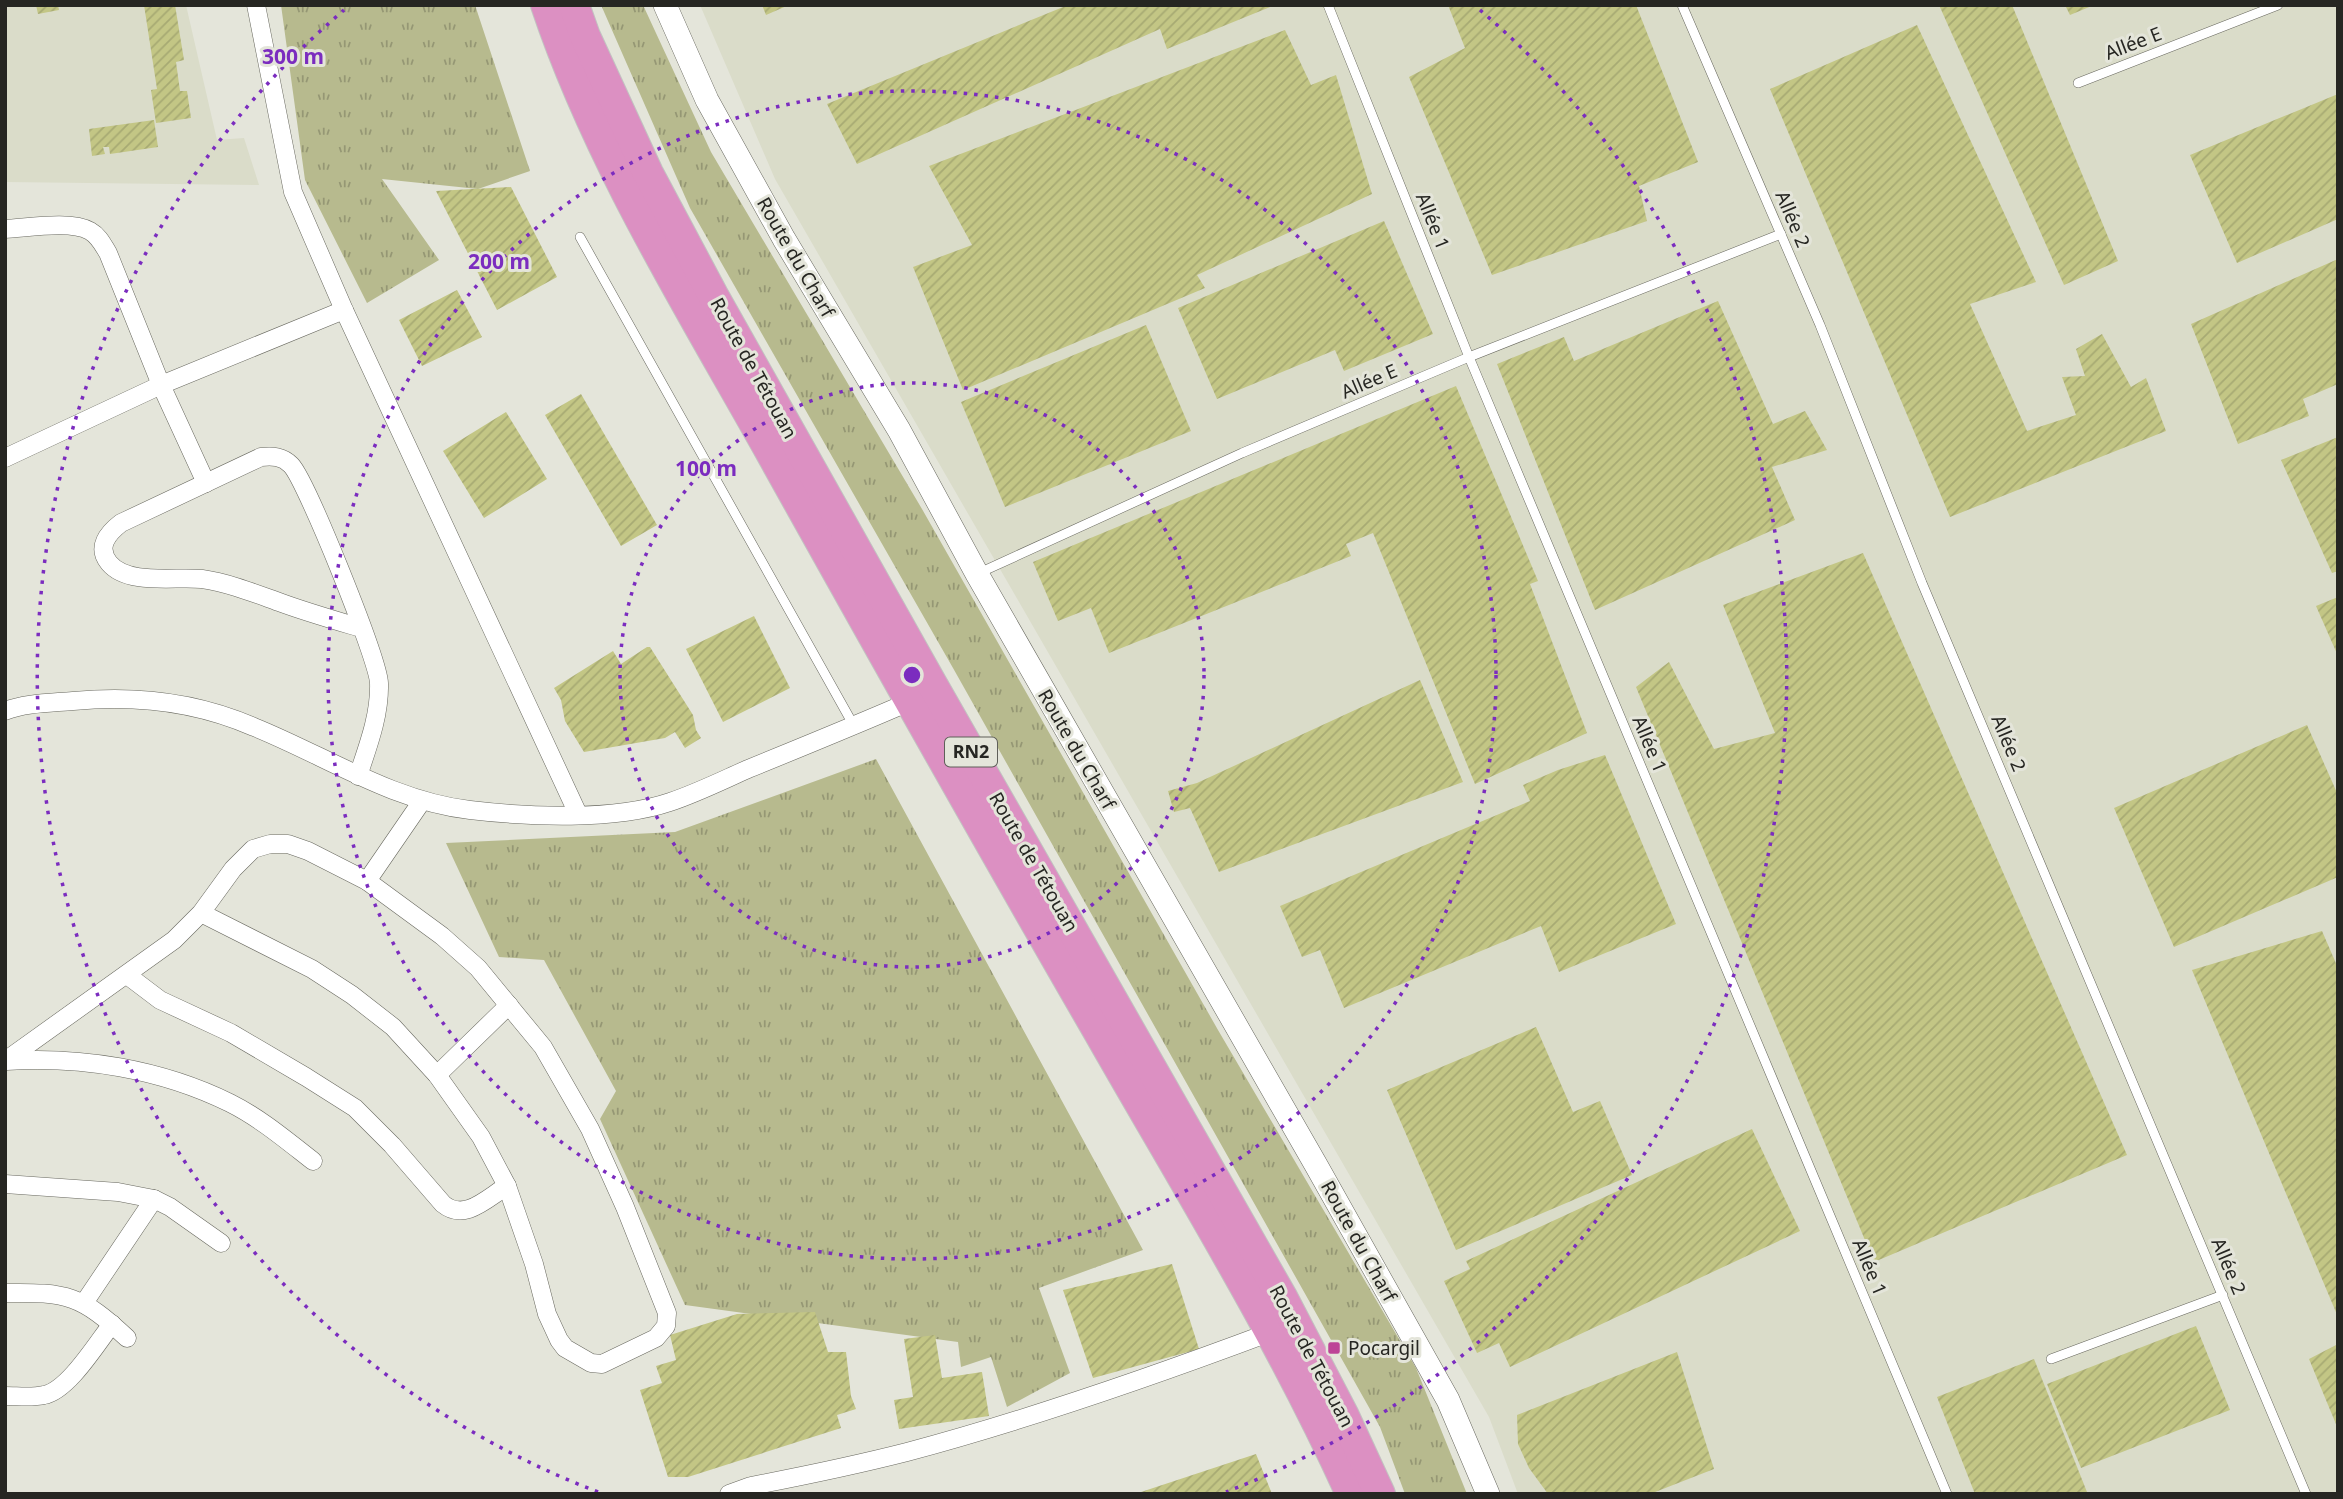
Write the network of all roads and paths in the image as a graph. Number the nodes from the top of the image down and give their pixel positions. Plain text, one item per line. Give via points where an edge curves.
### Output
1 (256, 5) edge
2 (546, 5) edge
3 (575, 5) edge
4 (665, 5) edge
5 (1328, 5) edge
6 (1682, 5) edge
7 (2278, 5) edge
8 (2078, 83) dead end
9 (5, 229) edge
10 (1781, 234) junction
11 (580, 237) dead end
12 (344, 310) junction
13 (1469, 357) junction
14 (161, 385) junction
15 (5, 458) edge
16 (206, 483) junction
17 (977, 574) junction
18 (361, 628) junction
19 (909, 702) junction
20 (6, 706) edge
21 (854, 726) junction
22 (358, 776) junction
23 (422, 801) junction
24 (578, 814) junction
25 (367, 881) junction
26 (201, 912) junction
27 (127, 975) junction
28 (509, 1005) junction
29 (5, 1061) edge
30 (436, 1075) junction
31 (313, 1161) dead end
32 (5, 1184) edge
33 (507, 1186) junction
34 (154, 1199) junction
35 (221, 1243) dead end
36 (5, 1293) edge
37 (2223, 1295) junction
38 (84, 1303) junction
39 (112, 1324) junction
40 (1271, 1332) junction
41 (127, 1338) dead end
42 (2051, 1359) dead end
43 (5, 1396) edge
44 (729, 1494) edge
45 (1351, 1494) edge
46 (1380, 1494) edge
47 (1488, 1494) edge
48 (1947, 1494) edge
49 (2306, 1494) edge

1 - 12 street via 293,192
2 - 19 highway, Route de Tétouan / RN2 via 559,46 620,180
3 - 46 highway, Route de Tétouan / RN2 via 648,173 713,295 1282,1297
4 - 17 street, Route du Charf via 707,100
5 - 13 lane, Allée 1
6 - 10 lane, Allée 2
7 - 8 lane, Allée E
9 - 14 street via 72,226 98,237
10 - 13 lane, Allée E
10 - 37 lane, Allée 2 via 1922,583
11 - 21 lane
12 - 14 street
12 - 24 street
13 - 17 lane, Allée E via 1242,453
13 - 48 lane, Allée 1
14 - 15 street
14 - 16 street
16 - 18 street via 261,457 274,455 292,465
16 - 18 street via 110,531 104,542 108,562 132,576 201,579 243,589
17 - 47 street, Route du Charf via 1448,1400
18 - 22 street via 379,680 378,707
19 - 21 street
19 - 40 highway, Route de Tétouan / RN2
20 - 22 street via 106,698 183,704 253,726
21 - 24 street via 669,803
22 - 23 street
23 - 24 street via 511,814
23 - 25 street
25 - 26 street via 308,851 270,844 254,849 233,869
25 - 28 street via 442,936 478,968
26 - 27 street via 174,940
26 - 30 street via 312,969 352,995 393,1027
27 - 29 street
27 - 33 street via 160,1000 231,1033 355,1108 452,1211 467,1211
28 - 30 street
28 - 33 street via 543,1046 590,1129 663,1302 668,1318 663,1332 602,1364 565,1348 547,1314
29 - 31 street via 72,1059 198,1088 262,1122
30 - 33 street via 481,1137
32 - 34 street
34 - 35 street
34 - 38 street
36 - 38 street via 52,1294
37 - 42 lane
37 - 49 lane, Allée 2
38 - 39 street
39 - 41 street
39 - 43 street via 54,1392
40 - 44 street via 999,1426
40 - 45 highway, Route de Tétouan / RN2

